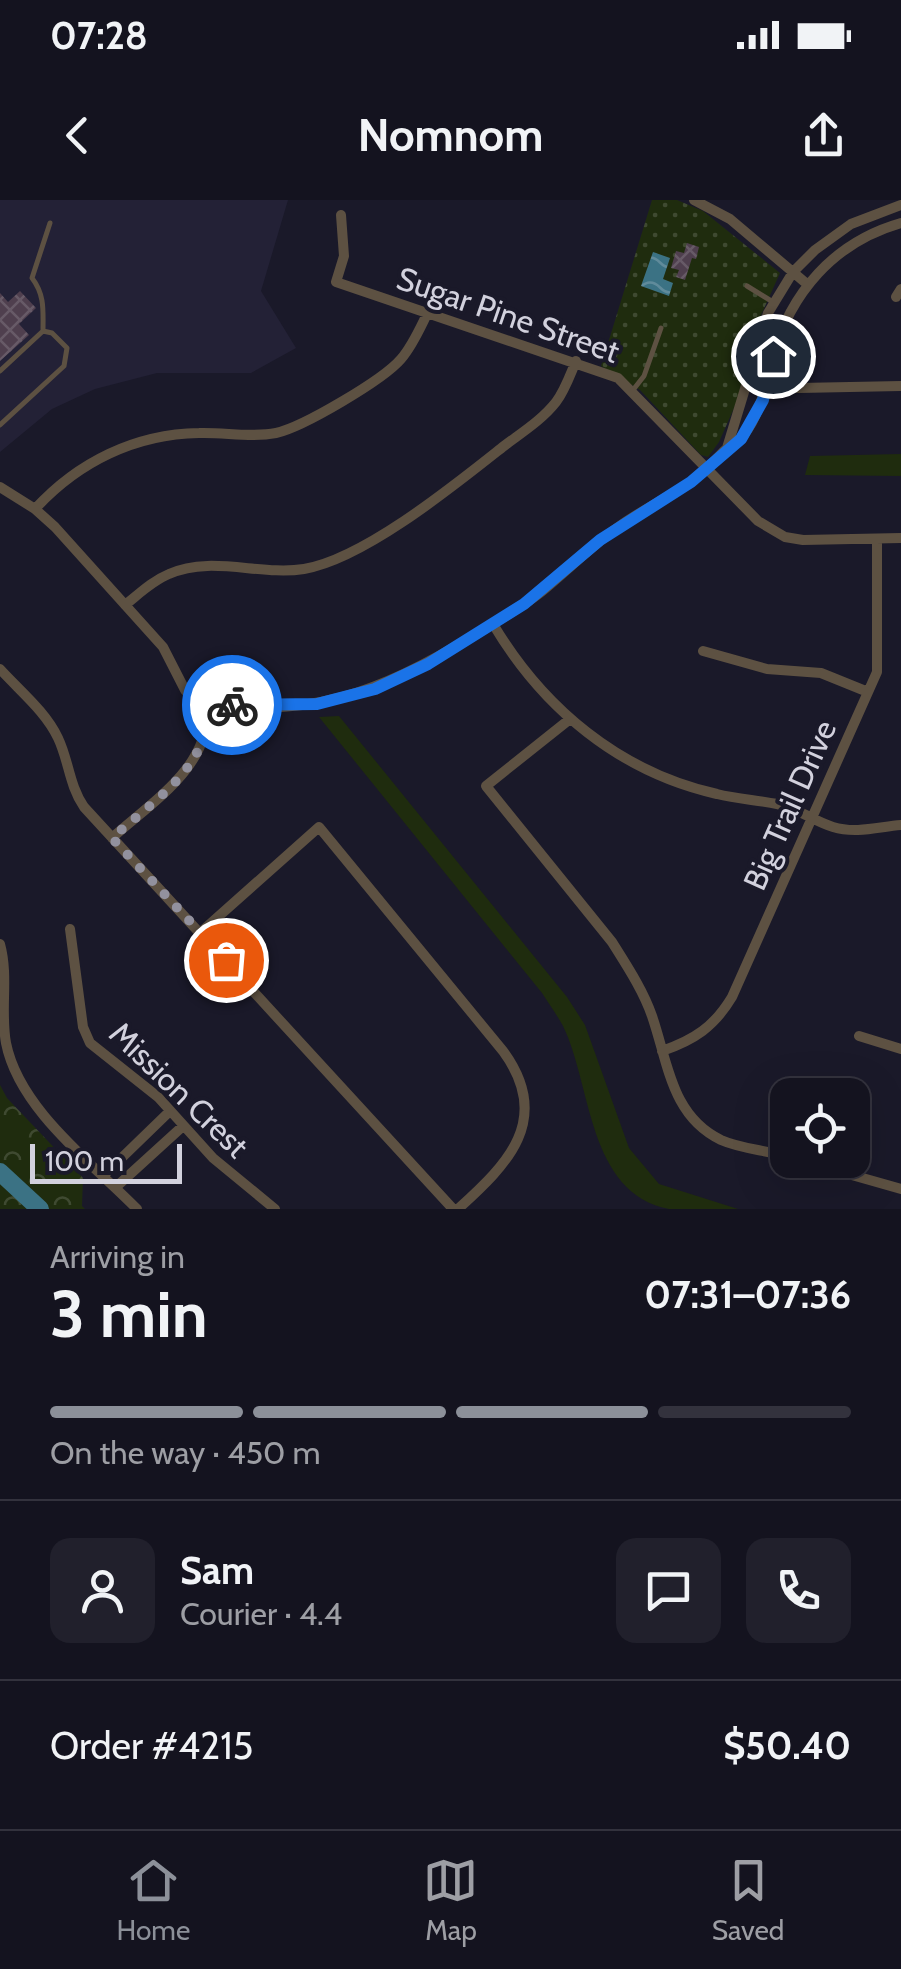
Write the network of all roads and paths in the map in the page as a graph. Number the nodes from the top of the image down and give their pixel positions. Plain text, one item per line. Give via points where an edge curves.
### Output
1 (694, 200) edge
2 (726, 200) edge
3 (901, 205) edge
4 (715, 210) junction
5 (341, 215) dead end
6 (50, 224) dead end
7 (900, 228) edge
8 (792, 272) junction
9 (807, 284) junction
10 (747, 286) dead end
11 (773, 302) junction
12 (428, 312) junction
13 (661, 328) dead end
14 (44, 332) junction
15 (576, 361) junction
16 (0, 371) edge
17 (750, 377) junction
18 (767, 381) junction
19 (901, 386) edge
20 (633, 390) junction
21 (0, 426) edge
22 (727, 448) junction
23 (708, 468) junction
24 (0, 487) edge
25 (36, 509) junction
26 (901, 538) edge
27 (878, 539) junction
28 (125, 605) junction
29 (492, 624) junction
30 (703, 652) dead end
31 (0, 670) edge
32 (868, 692) junction
33 (207, 704) junction
34 (570, 719) junction
35 (812, 818) junction
36 (901, 825) edge
37 (112, 838) junction
38 (70, 930) dead end
39 (201, 932) junction
40 (0, 944) edge
41 (859, 1036) dead end
42 (901, 1049) edge
43 (662, 1051) junction
44 (170, 1111) junction
45 (183, 1126) junction
46 (770, 1152) edge
47 (104, 1175) junction
48 (862, 1178) edge
49 (116, 1187) junction
50 (901, 1189) edge
51 (138, 1209) edge
52 (275, 1209) edge
53 (456, 1209) edge

1 - 4 street
2 - 4 street
3 - 8 street via 851,224
4 - 8 street
5 - 12 street, Sugar Pine Street via 344,256 336,282
6 - 14 lane via 32,278 44,303
7 - 9 street via 876,231 848,246
8 - 9 street
8 - 11 street
9 - 18 street via 782,327
10 - 11 lane
11 - 17 street
12 - 15 street, Sugar Pine Street
12 - 25 street via 390,370 295,428 257,435 178,434 132,444 79,470
13 - 20 lane
14 - 16 lane
14 - 21 lane via 67,348 64,366
15 - 20 street, Sugar Pine Street
15 - 28 street via 544,415 460,484 346,554 290,570 186,568
17 - 18 street
17 - 22 street
18 - 19 street via 799,388
18 - 22 street via 754,418
20 - 23 street, Sugar Pine Street
22 - 23 street
23 - 27 street, Sugar Pine Street via 758,520 785,537
23 - 29 street
24 - 25 street
25 - 28 street
26 - 27 street, Sugar Pine Street
27 - 32 street, Big Trail Drive via 879,652
28 - 33 street via 162,647 190,697
29 - 33 street via 428,664 346,698 287,706
29 - 34 street
30 - 32 street via 767,669 821,673
31 - 37 street via 53,729 74,791
32 - 35 street, Big Trail Drive
33 - 37 street via 198,754
34 - 35 street via 613,751 679,783 784,805
34 - 43 street via 486,786 612,942 641,990
35 - 36 street via 860,830
35 - 43 street, Big Trail Drive via 722,1014 694,1039
37 - 39 street
38 - 44 street, Mission Crest via 90,1044
39 - 53 street
39 - 53 street via 320,827 518,1076 524,1104 518,1142 497,1174
40 - 47 street via 12,1065 44,1114
41 - 42 street
43 - 46 street via 680,1102 706,1131
44 - 45 street, Mission Crest
44 - 47 street
45 - 49 street
45 - 52 street, Mission Crest
47 - 49 street
48 - 50 street
49 - 51 street

